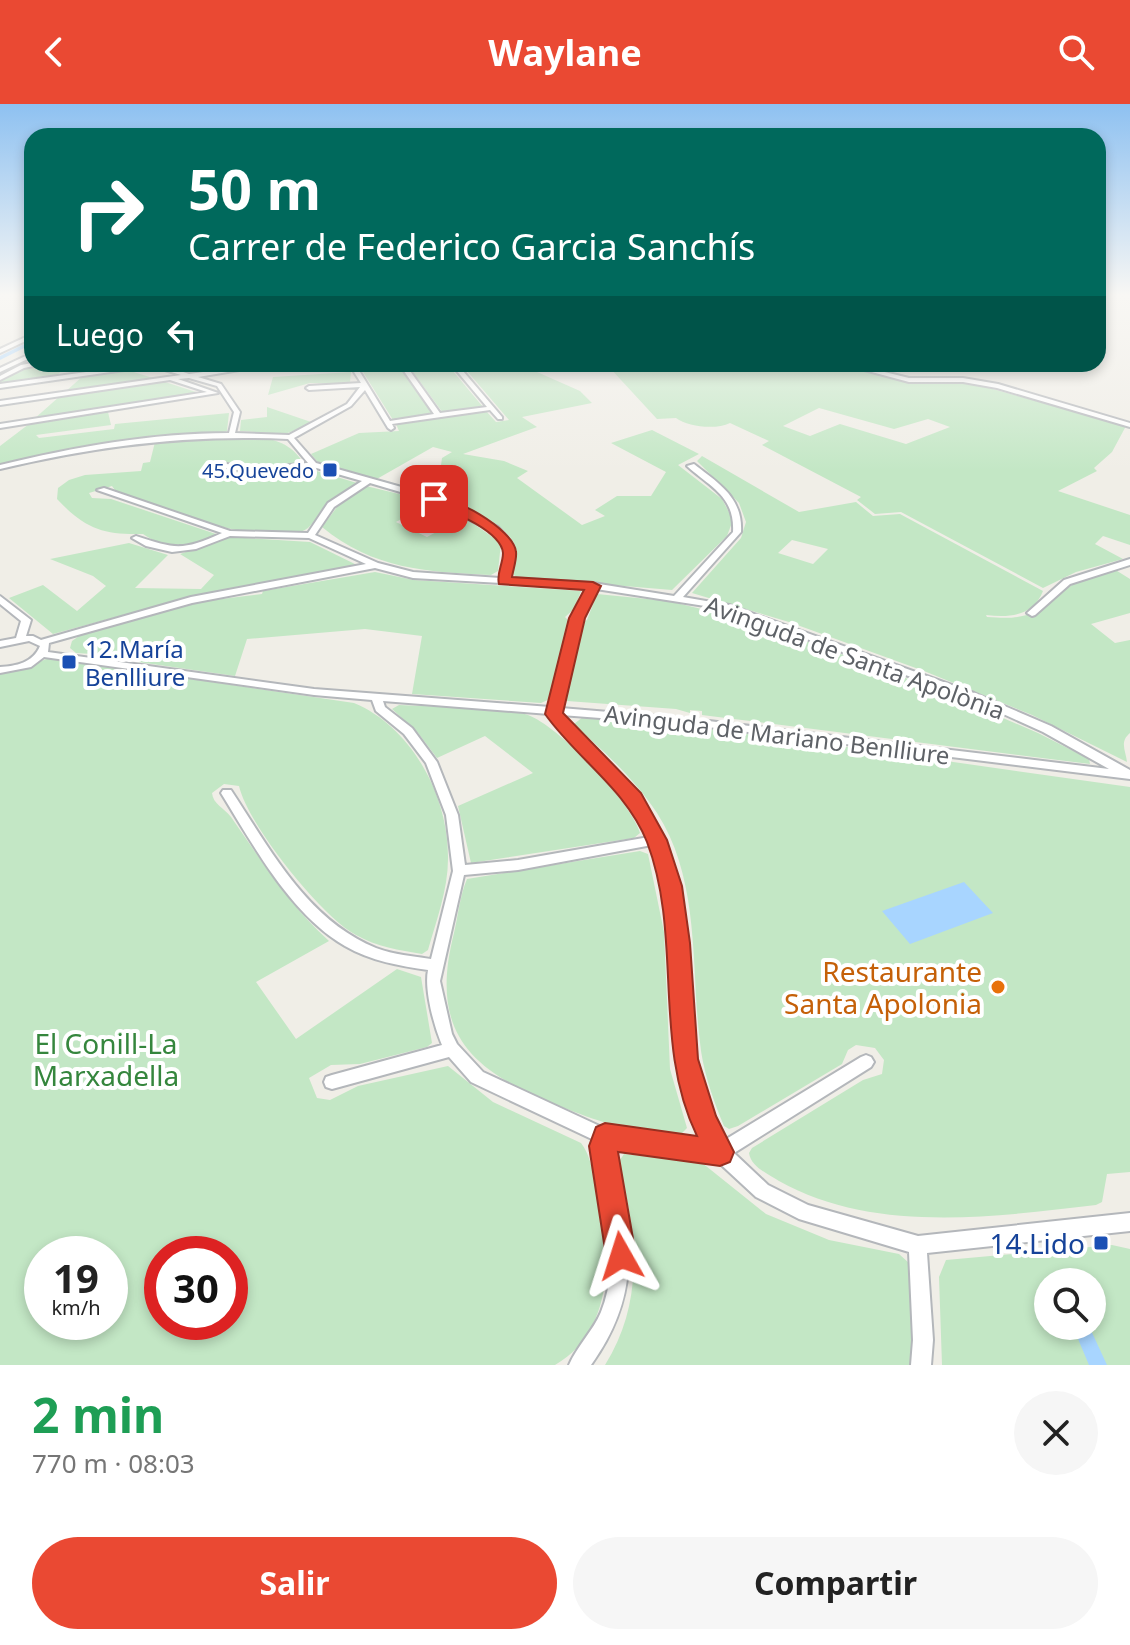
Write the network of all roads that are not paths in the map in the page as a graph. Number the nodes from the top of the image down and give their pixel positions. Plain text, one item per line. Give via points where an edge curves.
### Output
1 (24, 358) edge
2 (24, 366) edge
3 (0, 368) edge
4 (97, 372) edge
5 (147, 372) edge
6 (176, 372) edge
7 (216, 372) edge
8 (357, 372) edge
9 (408, 372) edge
10 (461, 372) edge
11 (877, 372) edge
12 (188, 376) junction
13 (0, 378) edge
14 (169, 379) junction
15 (365, 385) junction
16 (0, 386) edge
17 (309, 388) dead end
18 (215, 393) junction
19 (0, 403) edge
20 (233, 407) junction
21 (491, 408) junction
22 (439, 416) junction
23 (500, 418) dead end
24 (1130, 425) edge
25 (0, 426) edge
26 (232, 433) junction
27 (290, 437) junction
28 (221, 465) dead end
29 (313, 465) junction
30 (691, 466) dead end
31 (0, 467) edge
32 (368, 481) junction
33 (101, 490) dead end
34 (229, 533) junction
35 (310, 536) junction
36 (136, 538) dead end
37 (1125, 563) edge
38 (375, 565) junction
39 (1130, 572) edge
40 (504, 581) junction
41 (593, 586) junction
42 (678, 597) junction
43 (0, 599) edge
44 (1032, 613) dead end
45 (21, 638) junction
46 (0, 644) edge
47 (43, 648) junction
48 (0, 670) edge
49 (377, 698) junction
50 (555, 709) junction
51 (1130, 775) edge
52 (227, 793) dead end
53 (657, 840) junction
54 (459, 871) junction
55 (434, 965) junction
56 (452, 1049) junction
57 (866, 1062) dead end
58 (332, 1082) dead end
59 (605, 1137) junction
60 (720, 1152) junction
61 (1130, 1222) edge
62 (918, 1245) junction
63 (579, 1365) edge
64 (921, 1365) edge

1 - 3 street
2 - 13 street
4 - 16 street
5 - 14 street
6 - 12 street
7 - 12 street
8 - 15 street
9 - 22 street
10 - 21 street
11 - 24 street via 909,380 998,386
12 - 14 street
12 - 20 street via 219,385
14 - 18 street
14 - 19 street
15 - 17 street
15 - 22 street via 390,426
15 - 27 street via 349,405
18 - 20 street
18 - 25 street
20 - 26 street via 237,412
21 - 22 street
21 - 23 street
26 - 27 street
26 - 31 street via 97,445
27 - 29 street
28 - 29 street via 256,471
29 - 32 street
30 - 42 street via 729,498 739,519 737,532
32 - 35 street via 331,505
32 - 40 street via 434,499 495,529 510,553
33 - 34 street, Avinguda de Santa Apolònia
34 - 35 street, Avinguda de Santa Apolònia
34 - 36 street via 177,551
35 - 38 street, Avinguda de Santa Apolònia
37 - 39 street
37 - 44 street via 1067,582
38 - 40 street, Avinguda de Santa Apolònia via 413,575
38 - 47 street via 191,600
40 - 41 street, Avinguda de Santa Apolònia
41 - 42 street, Avinguda de Santa Apolònia
41 - 50 street via 577,618
42 - 51 street, Avinguda de Santa Apolònia via 754,616 936,682 1047,729
43 - 45 street via 26,620
45 - 46 street
45 - 47 street, Avinguda de Mariano Benlliure
47 - 48 street via 29,664
47 - 49 street, Avinguda de Mariano Benlliure
49 - 50 street, Avinguda de Mariano Benlliure
49 - 54 street via 380,709 408,731 439,777 452,815
50 - 51 street, Avinguda de Mariano Benlliure
50 - 53 street via 557,721 634,798
52 - 55 street via 284,878 333,930 375,954
53 - 54 street
53 - 60 street via 676,910 686,1059 703,1120
54 - 55 street
55 - 56 street via 438,1011
56 - 58 street
56 - 59 street via 477,1077
57 - 60 street
59 - 60 street
59 - 63 street via 622,1274 613,1314
60 - 62 street via 762,1191 805,1213
61 - 62 street
62 - 64 street

